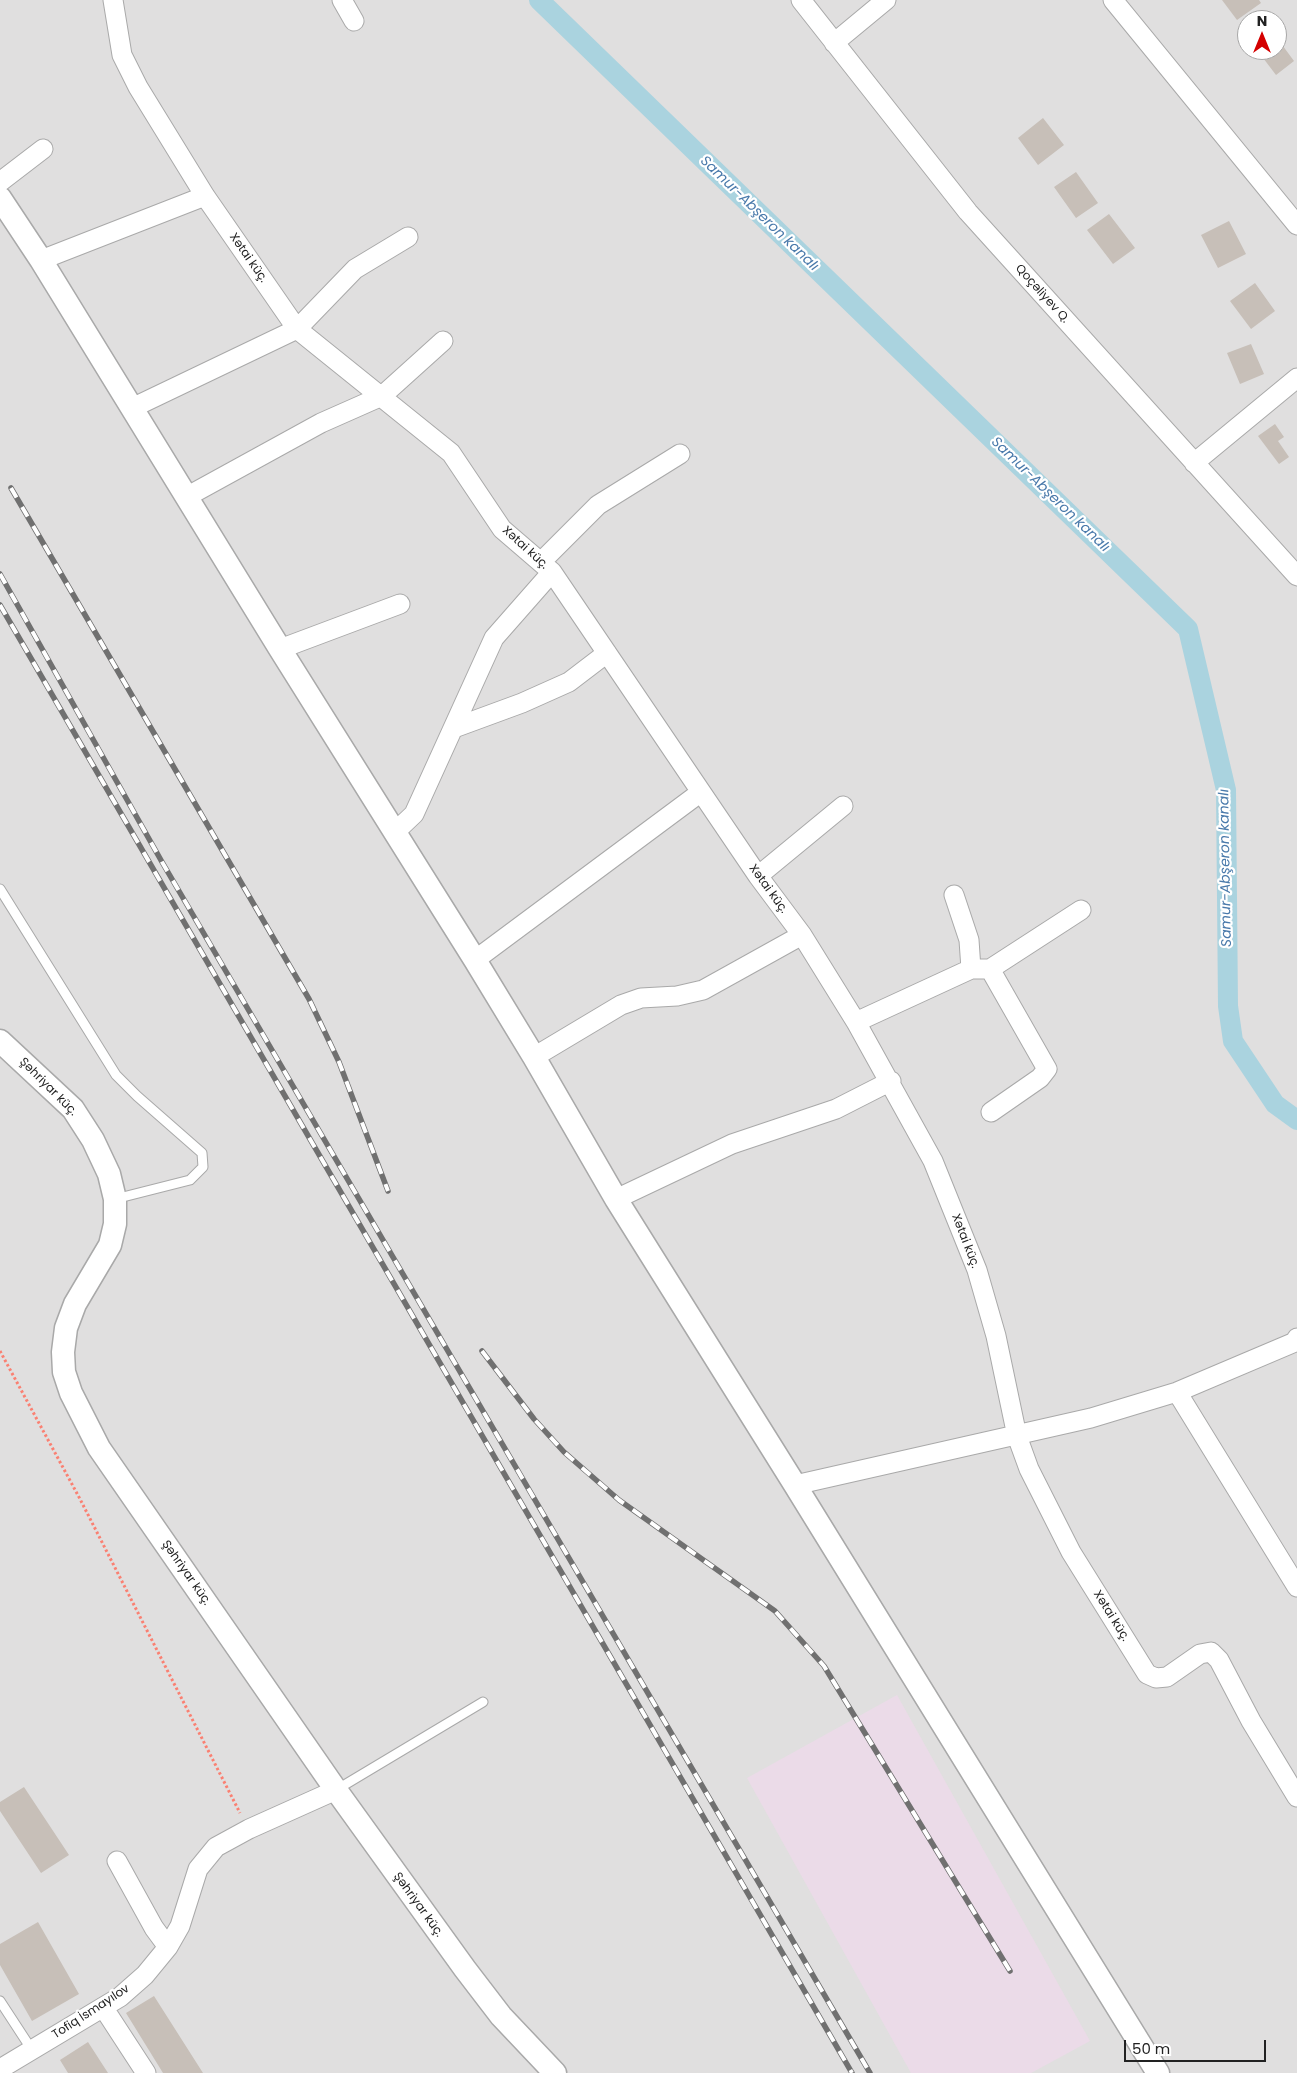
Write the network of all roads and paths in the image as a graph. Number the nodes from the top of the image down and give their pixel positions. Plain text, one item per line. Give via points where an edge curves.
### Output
1 (113, 0) edge
2 (342, 0) edge
3 (801, 0) edge
4 (886, 0) edge
5 (1112, 0) edge
6 (354, 21) dead end
7 (834, 43) junction
8 (44, 149) dead end
9 (0, 182) edge
10 (205, 196) junction
11 (0, 198) edge
12 (1297, 225) edge
13 (408, 237) dead end
14 (41, 260) junction
15 (298, 329) junction
16 (444, 341) dead end
17 (1297, 378) edge
18 (382, 396) junction
19 (132, 408) junction
20 (680, 454) dead end
21 (1194, 463) junction
22 (188, 496) junction
23 (546, 567) junction
24 (1297, 576) edge
25 (400, 604) dead end
26 (280, 649) junction
27 (607, 653) junction
28 (454, 728) junction
29 (701, 792) junction
30 (843, 806) dead end
31 (395, 832) junction
32 (758, 876) junction
33 (0, 889) edge
34 (954, 895) dead end
35 (1081, 910) dead end
36 (802, 935) junction
37 (475, 960) junction
38 (981, 969) junction
39 (856, 1022) junction
40 (0, 1041) edge
41 (534, 1057) junction
42 (891, 1081) junction
43 (991, 1112) dead end
44 (115, 1200) junction
45 (616, 1200) junction
46 (1296, 1341) edge
47 (0, 1351) edge
48 (1177, 1392) junction
49 (1017, 1436) junction
50 (795, 1484) junction
51 (1297, 1587) edge
52 (483, 1702) dead end
53 (336, 1790) junction
54 (1297, 1797) edge
55 (249, 1829) junction
56 (117, 1861) dead end
57 (168, 1947) junction
58 (0, 2001) edge
59 (103, 2007) junction
60 (32, 2050) junction
61 (0, 2069) edge
62 (146, 2073) edge
63 (555, 2073) edge
64 (1158, 2073) edge

1 - 10 street, Xətai küç. via 122,55
2 - 6 street
3 - 7 street, Qoçəliyev Q.
4 - 7 street
5 - 12 street
7 - 21 street, Qoçəliyev Q. via 968,212
8 - 9 street
10 - 14 street
10 - 15 street, Xətai küç.
11 - 14 street
13 - 15 street via 355,269
14 - 19 street
15 - 18 street, Xətai küç.
15 - 19 street
16 - 18 street
17 - 21 street
18 - 22 street via 321,424
18 - 23 street, Xətai küç. via 451,453 502,529
19 - 22 street
20 - 23 street via 598,505
21 - 24 street, Qoçəliyev Q.
22 - 26 street
23 - 27 street, Xətai küç.
23 - 28 street via 494,638
25 - 26 street
26 - 31 street
27 - 28 street via 569,682
27 - 29 street, Xətai küç.
28 - 31 street via 414,814
29 - 32 street, Xətai küç.
29 - 37 street
30 - 32 street
31 - 37 street
32 - 36 street, Xətai küç.
33 - 44 lane via 116,1075 202,1153 203,1167 190,1180
34 - 38 street
35 - 38 street
36 - 39 street, Xətai küç.
36 - 41 street via 703,990 677,996 640,998 621,1005
37 - 41 street
38 - 39 street
38 - 43 street via 1047,1068 1040,1078
39 - 42 street, Xətai küç.
40 - 44 street, Şəhriyar küç. via 73,1109 109,1174
41 - 45 street
42 - 45 street via 836,1109 732,1144
42 - 49 street, Xətai küç. via 933,1161 977,1270 996,1336
44 - 53 street, Şəhriyar küç. via 115,1224 110,1245 75,1304 66,1328 64,1372 71,1393 99,1448
45 - 50 street
46 - 48 street
47 - 55 path via 80,1499
48 - 49 street
48 - 51 street
49 - 50 street
49 - 54 street, Xətai küç. via 1029,1469 1071,1552 1147,1674 1156,1678 1167,1677 1200,1654 1211,1652 1219,1660 1251,1722
50 - 64 street
52 - 53 lane
53 - 55 street, Tofiq İsmayılov
53 - 63 street, Şəhriyar küç. via 464,1969 501,2016
55 - 57 street, Tofiq İsmayılov via 216,1847 198,1869 180,1926
56 - 57 street
57 - 59 street, Tofiq İsmayılov via 145,1975
58 - 60 lane
59 - 60 street, Tofiq İsmayılov
59 - 62 street
60 - 61 street, Tofiq İsmayılov

